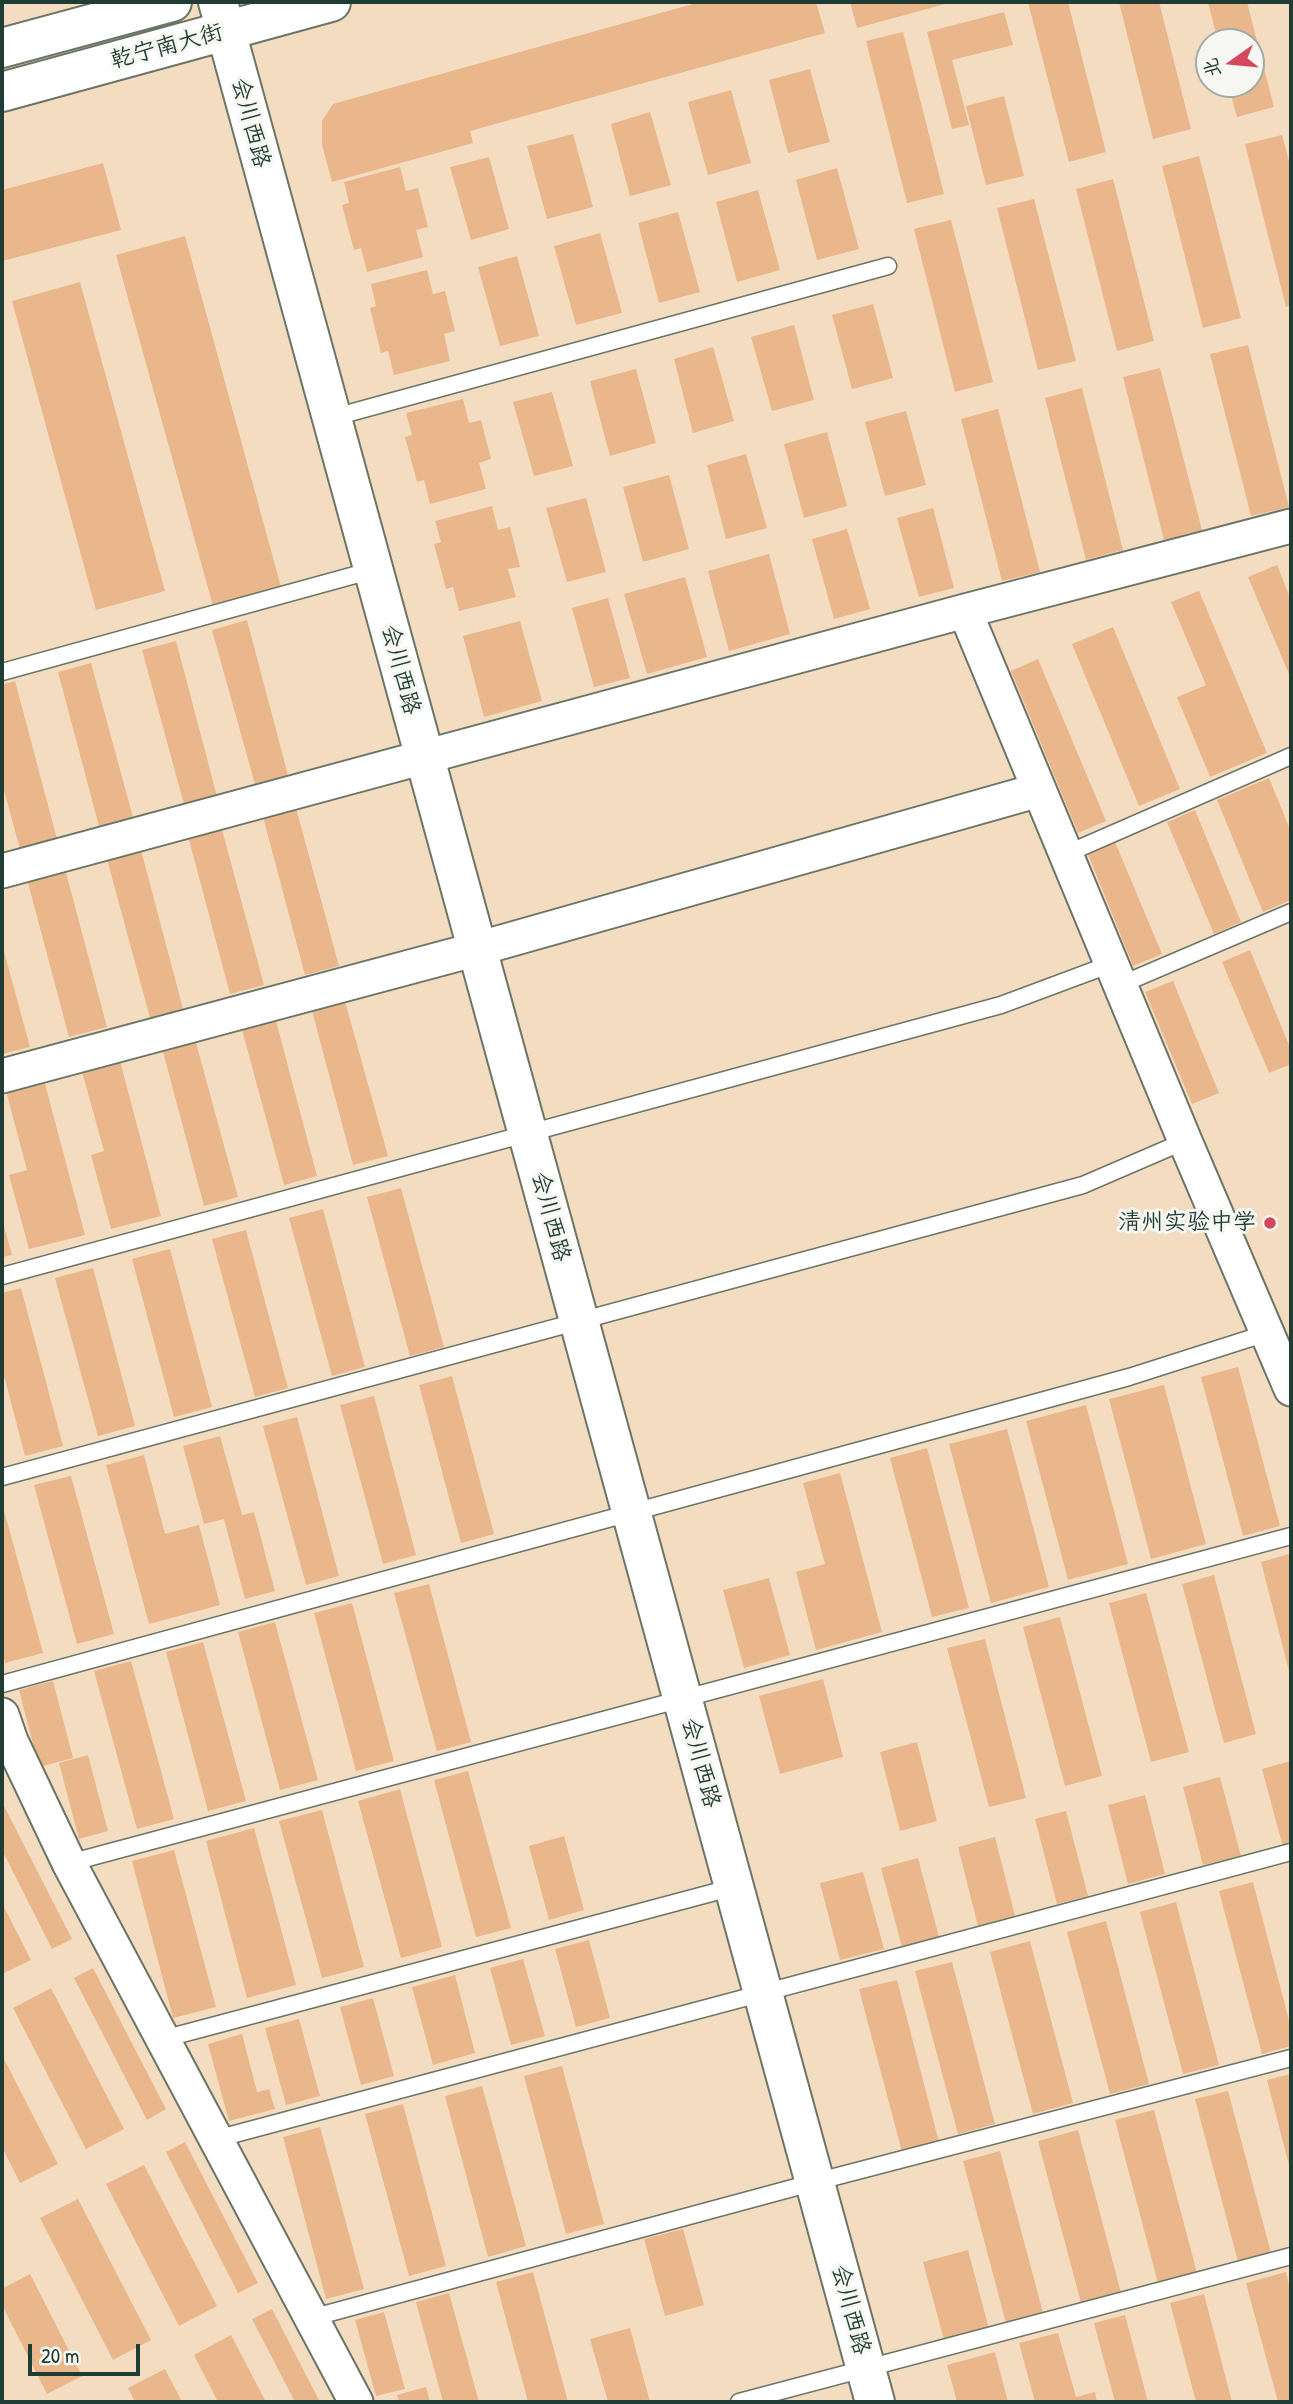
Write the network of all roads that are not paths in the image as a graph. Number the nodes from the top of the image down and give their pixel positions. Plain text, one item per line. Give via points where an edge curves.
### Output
1 (172, 2) edge
2 (331, 2) edge
3 (221, 16) edge
4 (2, 48) edge
5 (2, 92) edge
6 (888, 266) dead end
7 (331, 418) junction
8 (1291, 526) edge
9 (373, 570) junction
10 (965, 611) junction
11 (2, 671) edge
12 (424, 756) junction
13 (1291, 756) edge
14 (1039, 790) junction
15 (1066, 854) junction
16 (2, 871) edge
17 (1291, 912) edge
18 (477, 949) junction
19 (1116, 974) junction
20 (2, 1076) edge
21 (527, 1133) junction
22 (1185, 1142) junction
23 (2, 1276) edge
24 (579, 1322) junction
25 (1267, 1333) junction
26 (1291, 1389) edge
27 (2, 1477) edge
28 (631, 1513) junction
29 (1291, 1536) edge
30 (2, 1684) edge
31 (682, 1700) junction
32 (2, 1715) edge
33 (1291, 1852) edge
34 (69, 1863) junction
35 (734, 1886) junction
36 (763, 1993) junction
37 (163, 2039) junction
38 (1291, 2058) edge
39 (216, 2139) junction
40 (815, 2182) junction
41 (1291, 2256) edge
42 (311, 2318) junction
43 (870, 2386) edge
44 (356, 2402) edge
45 (739, 2402) edge

1 - 4 street, 乾宁南大街
2 - 3 street, 乾宁南大街
3 - 5 street, 乾宁南大街
3 - 7 street, 会川西路
6 - 7 lane
7 - 9 street, 会川西路
8 - 10 street
9 - 11 lane
9 - 12 street, 会川西路
10 - 12 street
10 - 14 street
12 - 16 street
12 - 18 street, 会川西路
13 - 15 lane
14 - 15 street
14 - 18 street
15 - 19 street
17 - 19 lane
18 - 20 street
18 - 21 street, 会川西路
19 - 21 lane
19 - 22 street
21 - 23 lane
21 - 24 street, 会川西路
22 - 24 lane via 1083,1185
22 - 25 street
24 - 27 lane
24 - 28 street, 会川西路
25 - 26 street
25 - 28 lane via 1129,1377
28 - 30 lane
28 - 31 street, 会川西路
29 - 31 lane
31 - 34 lane
31 - 35 street, 会川西路
32 - 34 street
33 - 36 lane
34 - 37 street
35 - 36 street, 会川西路
35 - 37 lane
36 - 39 lane
36 - 40 street, 会川西路
37 - 39 street
38 - 40 lane
39 - 42 street
40 - 42 lane
40 - 43 street, 会川西路
41 - 43 lane
42 - 44 street
43 - 45 lane

